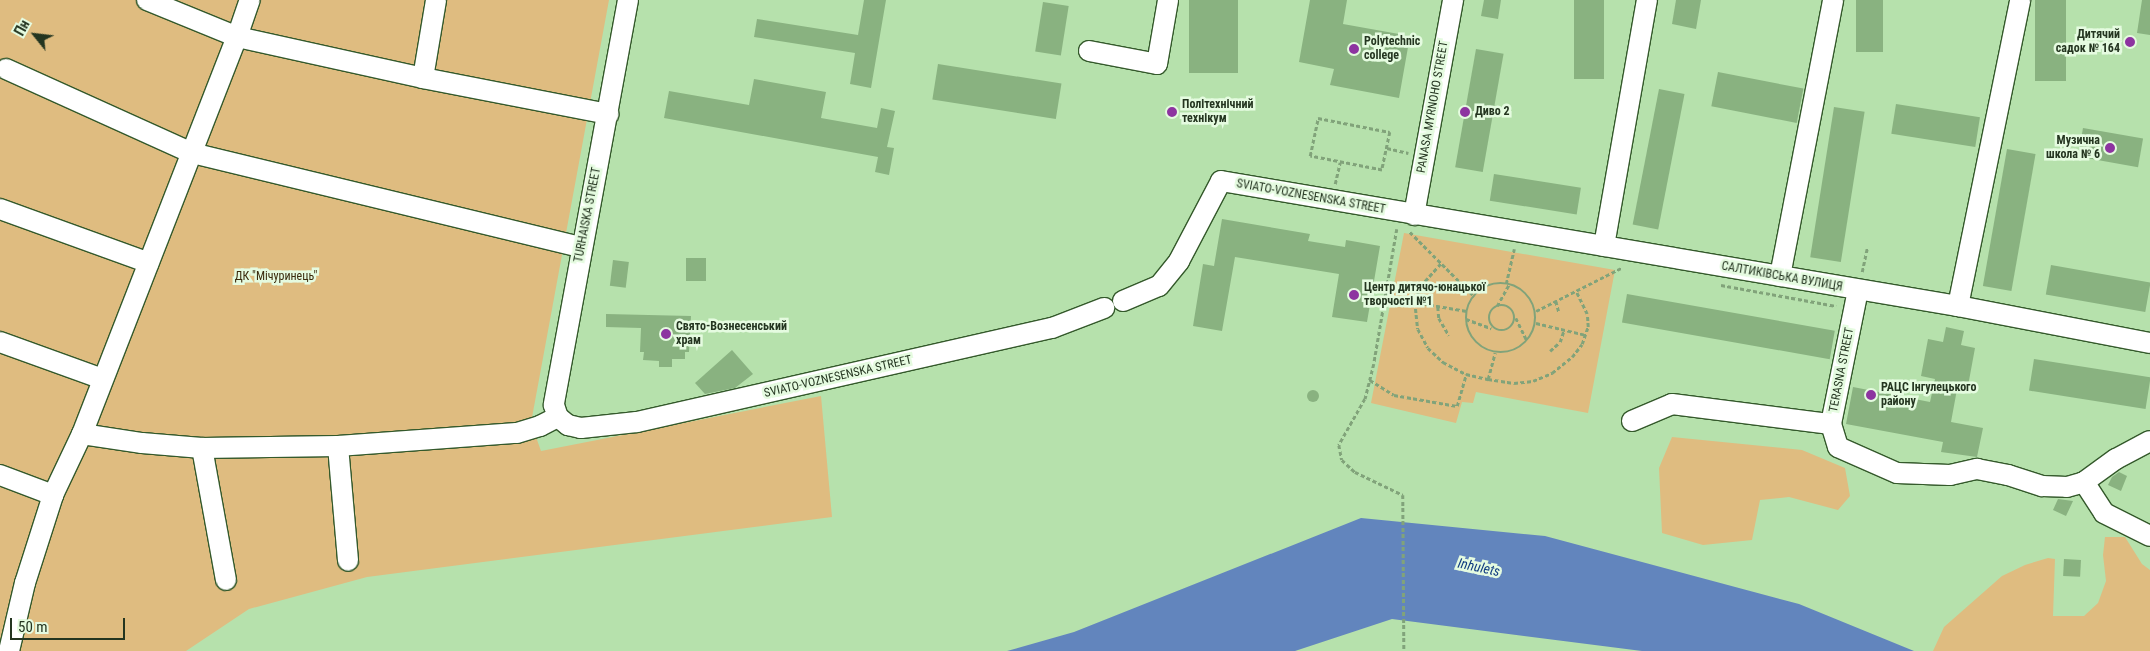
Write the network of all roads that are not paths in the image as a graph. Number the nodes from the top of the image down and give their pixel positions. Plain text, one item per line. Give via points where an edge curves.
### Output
1 (147, 0) edge
2 (250, 0) edge
3 (436, 0) edge
4 (628, 0) edge
5 (1168, 0) edge
6 (1453, 0) edge
7 (1646, 0) edge
8 (1834, 0) edge
9 (2020, 0) edge
10 (237, 37) junction
11 (1089, 51) dead end
12 (6, 70) dead end
13 (423, 78) junction
14 (609, 114) junction
15 (192, 153) junction
16 (0, 208) edge
17 (1407, 219) junction
18 (1604, 246) junction
19 (581, 247) junction
20 (149, 263) junction
21 (1780, 276) junction
22 (1858, 290) junction
23 (1123, 301) dead end
24 (1958, 306) junction
25 (1104, 308) dead end
26 (0, 342) edge
27 (2150, 343) edge
28 (103, 379) junction
29 (1632, 420) dead end
30 (563, 421) junction
31 (1831, 424) junction
32 (82, 434) junction
33 (2150, 441) edge
34 (338, 446) junction
35 (202, 448) junction
36 (0, 475) edge
37 (2084, 482) junction
38 (54, 495) junction
39 (2150, 536) edge
40 (348, 561) dead end
41 (226, 580) dead end
42 (9, 651) edge

1 - 10 street
2 - 10 street
3 - 13 street
4 - 14 street, TURHAISKA STREET
5 - 11 street via 1157,64
6 - 17 street, PANASA MYRNOHO STREET via 1424,157
7 - 18 street
8 - 21 street
9 - 24 street
10 - 13 street
10 - 15 street
12 - 15 street
13 - 14 street
14 - 19 street, TURHAISKA STREET
15 - 19 street
15 - 20 street
16 - 20 street
17 - 18 street, САЛТИКІВСЬКА ВУЛИЦЯ
17 - 23 street, SVIATO-VOZNESENSKA STREET via 1221,181 1179,262 1159,286
18 - 21 street, САЛТИКІВСЬКА ВУЛИЦЯ
19 - 30 street, TURHAISKA STREET via 554,405
20 - 28 street
21 - 22 street, САЛТИКІВСЬКА ВУЛИЦЯ
22 - 24 street, САЛТИКІВСЬКА ВУЛИЦЯ
22 - 31 street, TERASNA STREET
24 - 27 street, САЛТИКІВСЬКА ВУЛИЦЯ
25 - 30 street, SVIATO-VOZNESENSKA STREET via 1052,328 637,422 581,428
26 - 28 street
28 - 32 street
29 - 31 street via 1672,404
30 - 34 street via 517,433
31 - 37 street, TERASNA STREET via 1838,446 1897,473 1950,475 1977,469 2042,486 2067,487
32 - 35 street
32 - 38 street
33 - 37 street, TERASNA STREET via 2116,459
34 - 35 street
34 - 40 street
35 - 41 street
36 - 38 street
37 - 39 street via 2104,513
38 - 42 street via 25,583

